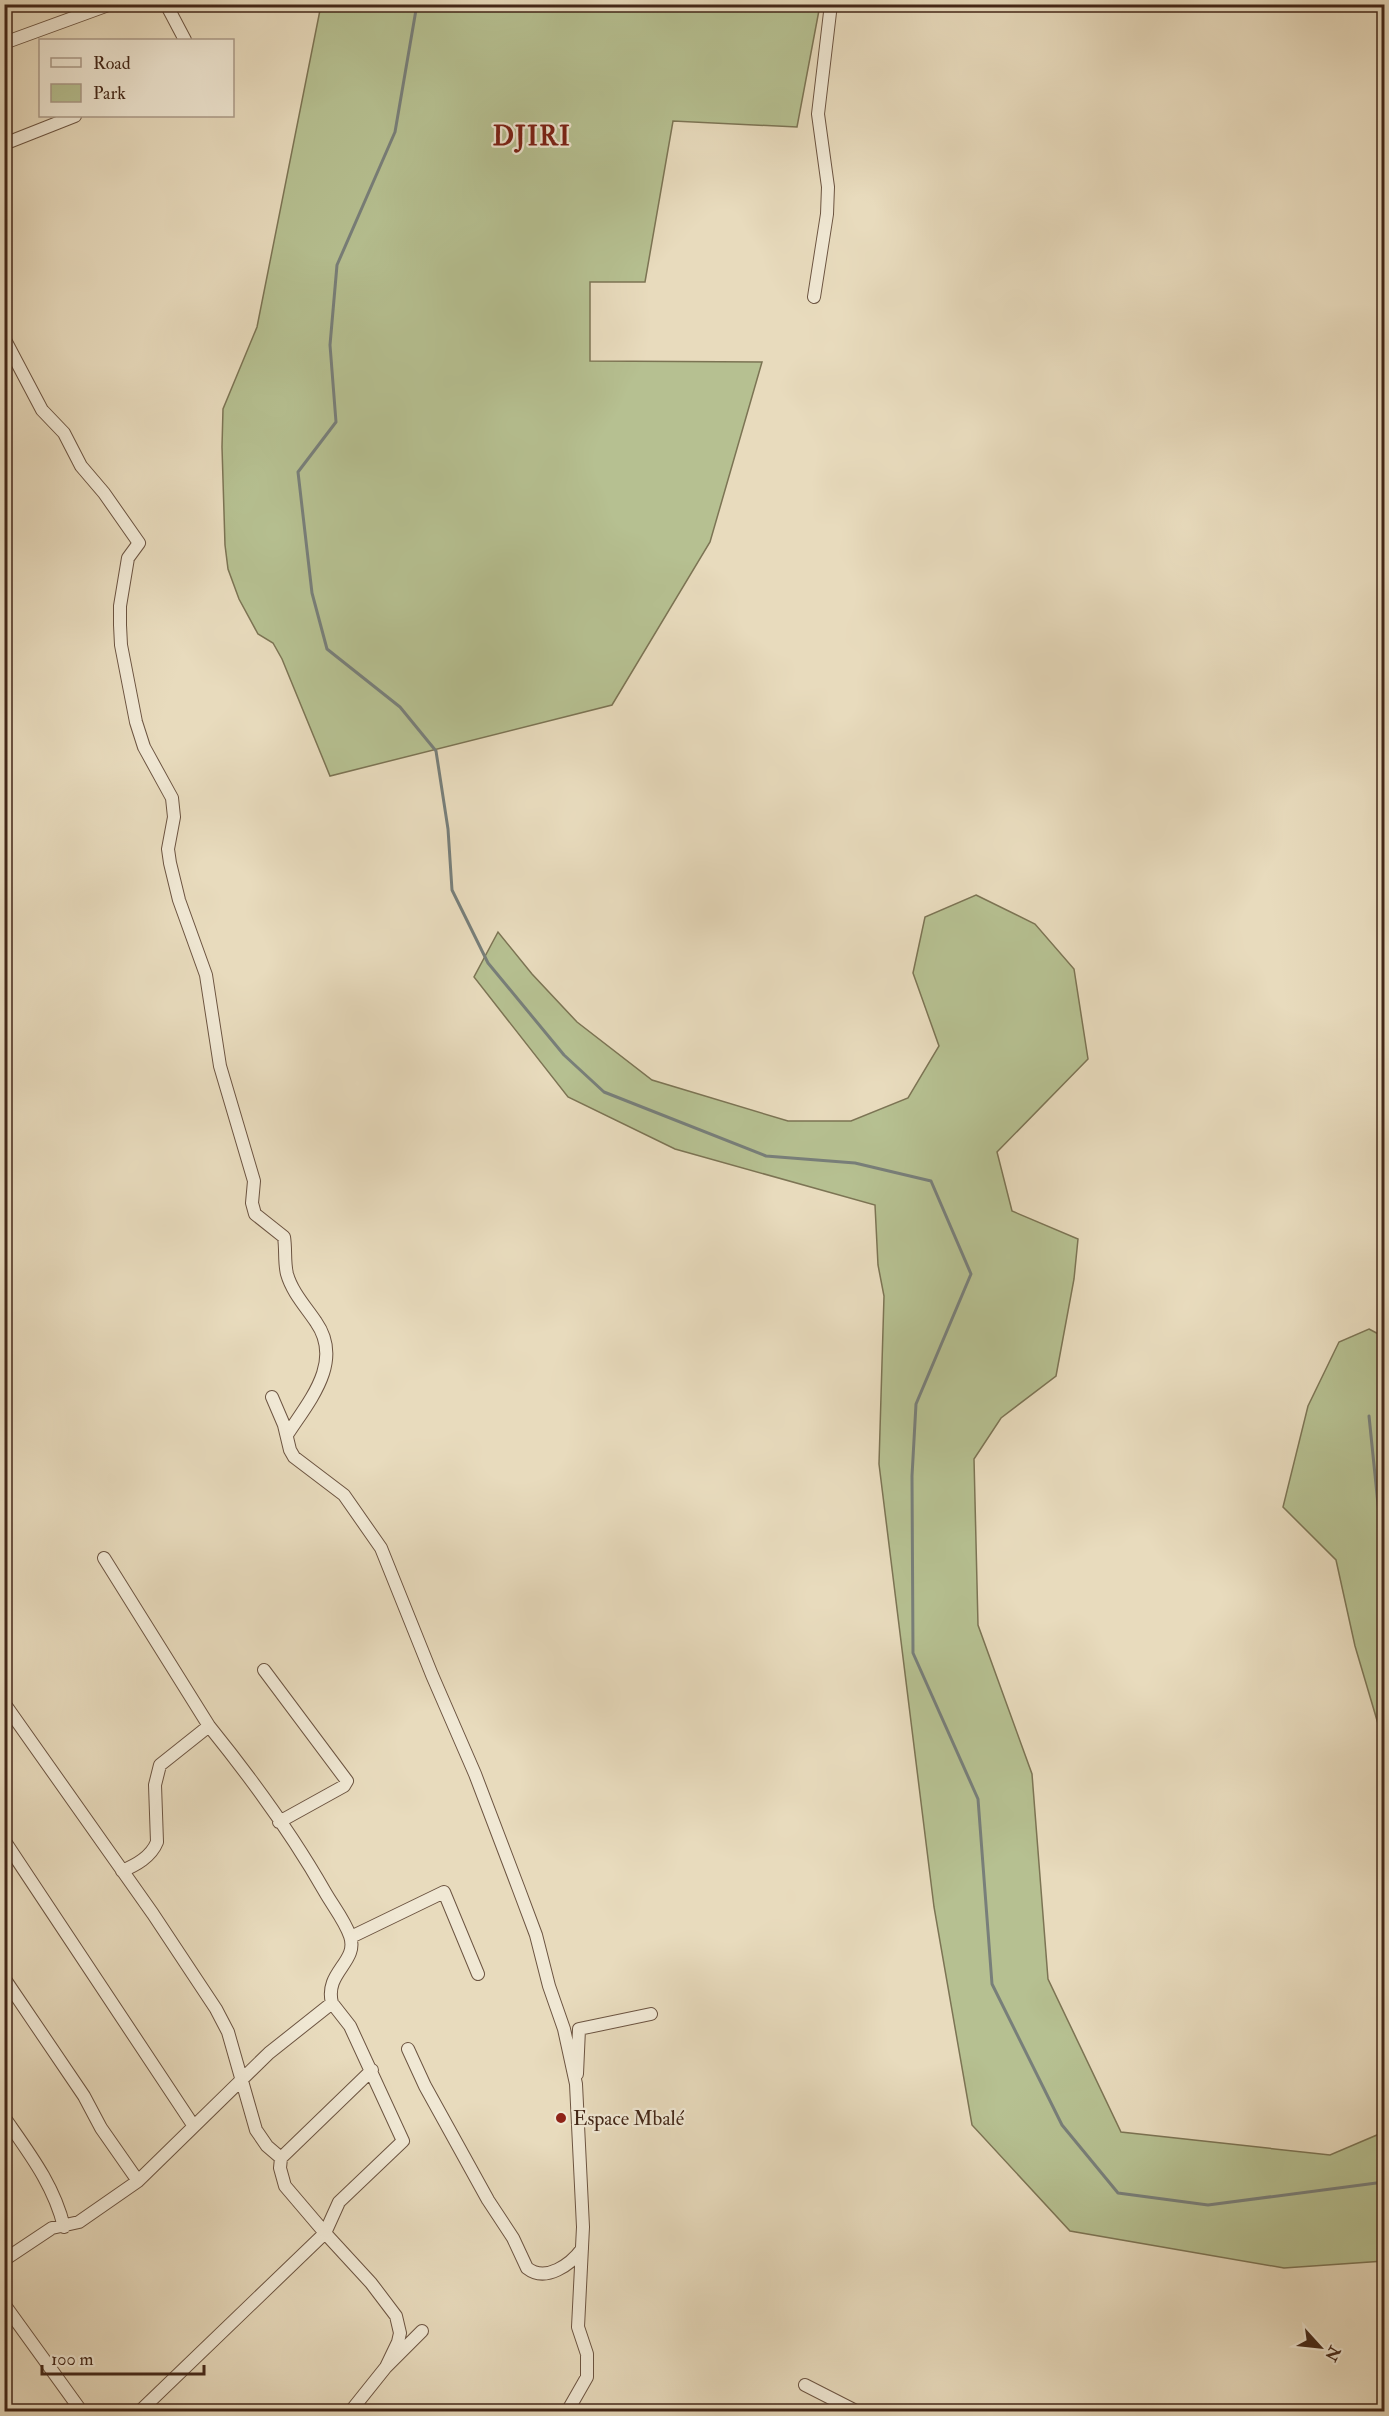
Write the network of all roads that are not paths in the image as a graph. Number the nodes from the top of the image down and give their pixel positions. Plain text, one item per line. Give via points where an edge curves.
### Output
1 (111, 4) edge
2 (165, 4) edge
3 (831, 4) edge
4 (183, 39) edge
5 (4, 43) edge
6 (72, 117) edge
7 (4, 144) edge
8 (814, 297) dead end
9 (4, 338) edge
10 (272, 1397) dead end
11 (287, 1435) junction
12 (104, 1558) dead end
13 (264, 1670) dead end
14 (4, 1703) edge
15 (209, 1726) junction
16 (279, 1822) junction
17 (4, 1840) edge
18 (9, 1857) edge
19 (122, 1871) junction
20 (351, 1937) junction
21 (478, 1974) dead end
22 (4, 1978) edge
23 (332, 2003) junction
24 (651, 2014) dead end
25 (408, 2049) dead end
26 (372, 2070) junction
27 (242, 2078) junction
28 (576, 2084) junction
29 (4, 2117) edge
30 (193, 2125) junction
31 (281, 2158) junction
32 (138, 2181) junction
33 (64, 2227) junction
34 (325, 2234) junction
35 (582, 2248) junction
36 (5, 2259) edge
37 (4, 2304) edge
38 (422, 2331) dead end
39 (386, 2367) junction
40 (805, 2385) dead end
41 (82, 2412) edge
42 (139, 2412) edge
43 (350, 2412) edge
44 (567, 2412) edge
45 (858, 2412) edge

1 - 5 street
2 - 4 street
3 - 8 street via 819,114 828,187 827,214
6 - 7 street
9 - 11 street via 42,410 64,433 81,466 139,543 128,558 120,606 121,645 136,723 144,747 172,798 170,863 206,975 220,1066 254,1181 255,1214 284,1237 287,1274 302,1304 318,1324 327,1355 321,1381
10 - 11 street
11 - 28 street via 294,1457 344,1495 388,1563 536,1935
12 - 15 street
13 - 16 street via 347,1781
14 - 19 street
15 - 16 street
15 - 19 street via 160,1765 155,1785 155,1848 139,1863
16 - 20 street
17 - 18 street
18 - 30 street
19 - 27 street via 216,2009 228,2032
20 - 21 street via 444,1892
20 - 23 street via 350,1957 333,1978
22 - 32 street
23 - 26 street via 350,2026
23 - 27 street
24 - 28 street via 579,2029
25 - 35 street via 527,2268 537,2272 556,2270 572,2262
26 - 31 street
26 - 34 street via 403,2141 339,2202
27 - 30 street
27 - 31 street via 259,2135
28 - 35 street
29 - 33 street via 43,2174
30 - 32 street
31 - 34 street via 285,2186
32 - 33 street via 79,2222
33 - 36 street via 52,2228
34 - 39 street via 396,2316 399,2342
34 - 42 street
35 - 44 street via 578,2326 587,2354 587,2378
37 - 41 street
38 - 39 street
39 - 43 street
40 - 45 street

